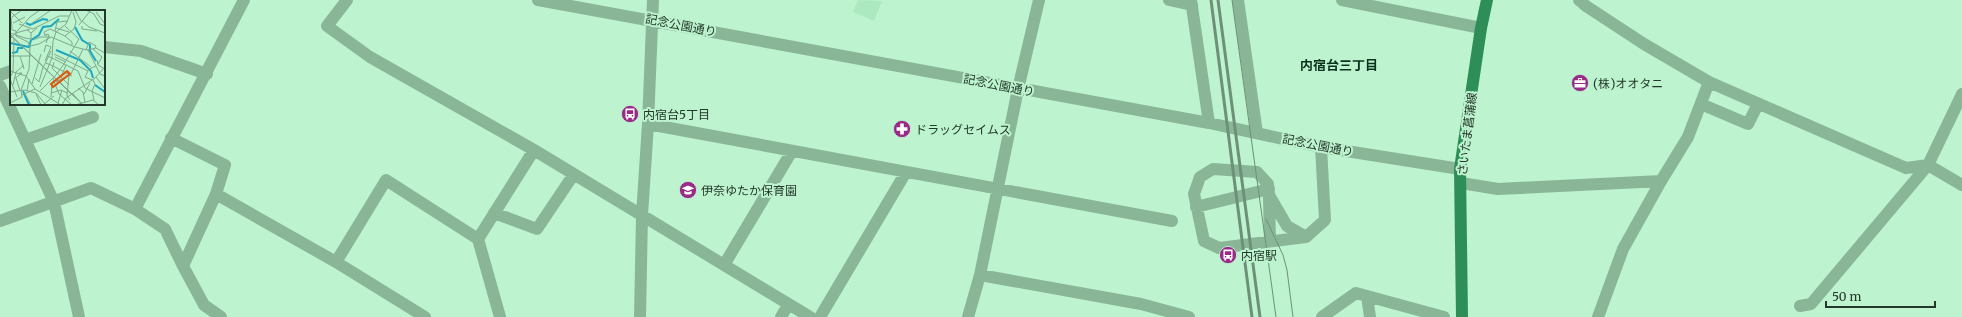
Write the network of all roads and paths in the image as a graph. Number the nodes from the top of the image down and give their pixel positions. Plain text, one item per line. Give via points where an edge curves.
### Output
1 (244, 0) edge
2 (347, 0) edge
3 (538, 0) edge
4 (653, 0) edge
5 (1038, 0) edge
6 (1169, 0) edge
7 (1238, 0) edge
8 (1342, 0) edge
9 (1487, 0) edge
10 (1579, 0) edge
11 (1192, 3) edge
12 (652, 20) junction
13 (1481, 28) junction
14 (105, 47) edge
15 (10, 71) edge
16 (207, 74) junction
17 (0, 75) edge
18 (1709, 82) junction
19 (0, 86) edge
20 (1018, 89) junction
21 (1962, 94) edge
22 (1701, 104) junction
23 (1758, 104) junction
24 (93, 117) dead end
25 (1209, 123) junction
26 (648, 124) junction
27 (1257, 133) junction
28 (171, 138) junction
29 (25, 140) junction
30 (1321, 147) junction
31 (534, 150) junction
32 (792, 151) junction
33 (1928, 165) junction
34 (1460, 169) junction
35 (906, 172) junction
36 (574, 174) junction
37 (1661, 181) junction
38 (1461, 183) junction
39 (1962, 184) edge
40 (998, 188) junction
41 (1269, 192) junction
42 (216, 194) junction
43 (54, 202) junction
44 (1196, 206) junction
45 (135, 210) junction
46 (494, 213) junction
47 (642, 215) junction
48 (0, 221) edge
49 (1172, 221) dead end
50 (1306, 237) junction
51 (478, 239) junction
52 (1270, 241) junction
53 (336, 262) junction
54 (724, 265) junction
55 (182, 266) junction
56 (980, 275) junction
57 (1368, 296) junction
58 (788, 305) junction
59 (1800, 306) dead end
60 (1154, 312) edge
61 (79, 317) edge
62 (221, 317) edge
63 (425, 317) edge
64 (500, 317) edge
65 (640, 317) edge
66 (781, 317) edge
67 (810, 317) edge
68 (820, 317) edge
69 (968, 317) edge
70 (1189, 317) edge
71 (1322, 317) edge
72 (1370, 317) edge
73 (1444, 317) edge
74 (1462, 317) edge
75 (1598, 317) edge

1 - 16 street
2 - 31 street via 327,26 370,57
3 - 12 street, 記念公園通り
4 - 12 street
5 - 20 street
6 - 11 street
7 - 27 street
8 - 13 street
9 - 13 main road, さいたま菖蒲線
10 - 18 street via 1644,44
11 - 25 street
12 - 20 street, 記念公園通り
12 - 26 street
13 - 34 main road, さいたま菖蒲線
14 - 16 street via 141,50
15 - 17 street
16 - 28 street
18 - 22 street
18 - 23 street
19 - 29 street
20 - 25 street, 記念公園通り
20 - 40 street
21 - 33 street
22 - 23 street via 1748,124
22 - 37 street via 1688,137
23 - 33 street via 1906,168
24 - 29 street
25 - 27 street, 記念公園通り
26 - 32 street
26 - 47 street
27 - 30 street, 記念公園通り
28 - 42 street via 225,165
28 - 45 street
29 - 43 street
30 - 34 street, 記念公園通り
30 - 50 street via 1325,220
31 - 36 street
31 - 46 street
32 - 35 street
32 - 54 street
33 - 39 street
33 - 59 street via 1811,304
34 - 38 main road, さいたま菖蒲線
35 - 40 street
35 - 68 street
36 - 46 street via 537,229
36 - 47 street
37 - 38 street via 1498,189
37 - 75 street via 1623,249
38 - 74 main road, さいたま菖蒲線
40 - 49 street
40 - 56 street
41 - 44 street
41 - 44 street via 1268,184 1257,172 1213,169 1200,176 1194,194
41 - 50 street via 1287,226
41 - 52 street
42 - 53 street
42 - 55 street
43 - 45 street via 91,188
43 - 48 street
43 - 61 street
44 - 52 street via 1204,241 1219,248
45 - 55 street via 165,229
46 - 51 street
47 - 54 street
47 - 65 street
50 - 52 street
51 - 53 street via 386,180
51 - 64 street
53 - 63 street
54 - 58 street
55 - 62 street via 204,305
56 - 60 street
56 - 69 street
57 - 71 street via 1356,293
57 - 72 street
57 - 73 street
58 - 66 street
58 - 67 street
60 - 70 street

